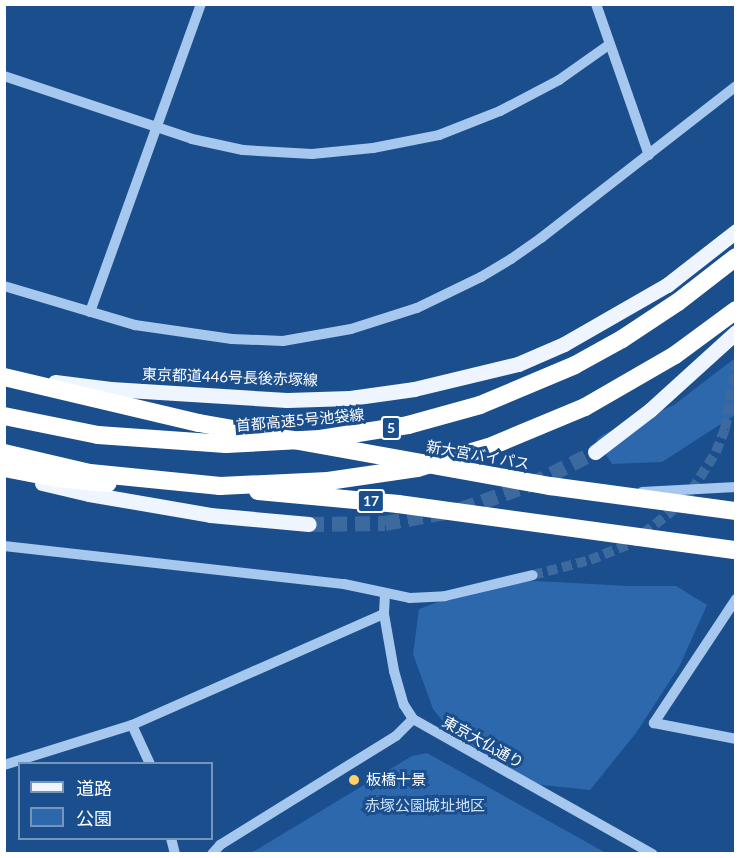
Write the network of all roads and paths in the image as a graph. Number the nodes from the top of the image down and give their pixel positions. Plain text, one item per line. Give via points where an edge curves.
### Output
1 (201, 4) edge
2 (596, 4) edge
3 (610, 44) junction
4 (4, 76) edge
5 (735, 86) edge
6 (154, 128) junction
7 (649, 155) junction
8 (735, 231) edge
9 (735, 257) edge
10 (4, 286) edge
11 (735, 310) edge
12 (90, 312) junction
13 (735, 332) edge
14 (4, 376) edge
15 (4, 416) edge
16 (595, 452) tunnel mouth
17 (4, 453) edge
18 (4, 470) edge
19 (735, 487) edge
20 (612, 495) junction
21 (735, 511) edge
22 (309, 524) tunnel mouth
23 (4, 546) edge
24 (735, 550) edge
25 (533, 575) tunnel mouth
26 (385, 594) junction
27 (735, 599) edge
28 (384, 614) junction
29 (413, 719) junction
30 (132, 725) junction
31 (735, 739) edge
32 (149, 762) edge
33 (4, 765) edge
34 (212, 854) edge
35 (653, 854) edge

1 - 6 street
2 - 3 street
3 - 6 street via 559,80 500,111 439,135 373,148 312,154 243,150
3 - 7 street
4 - 6 street
5 - 7 street
6 - 12 street
7 - 12 street via 541,238 481,277 417,308 351,329 283,341 231,339 135,325
8 - 14 main road, 東京都道446号長後赤塚線 via 667,285 564,344 518,364 414,389 350,398 287,400 111,389
9 - 15 highway, 首都高速5号池袋線 / 5, bridge via 678,302 575,365 480,405 408,425 320,439 226,444 98,435
10 - 12 street
11 - 17 highway, bridge via 675,355 585,407 489,447 417,468 328,481 220,486 90,473
13 - 16 main road via 650,410
14 - 20 highway, 新大宮バイパス via 199,423
18 - 22 main road via 89,494 199,513
18 - 24 highway, 17 via 141,487 221,488 374,501
19 - 20 street
20 - 21 highway, 新大宮バイパス
23 - 26 street via 344,584
25 - 26 street via 445,596 410,598
26 - 28 street
27 - 31 street via 654,723
28 - 29 street via 399,693
28 - 30 street
29 - 34 street via 396,736 220,845
29 - 35 street, 東京大仏通り
30 - 32 street
30 - 33 street

